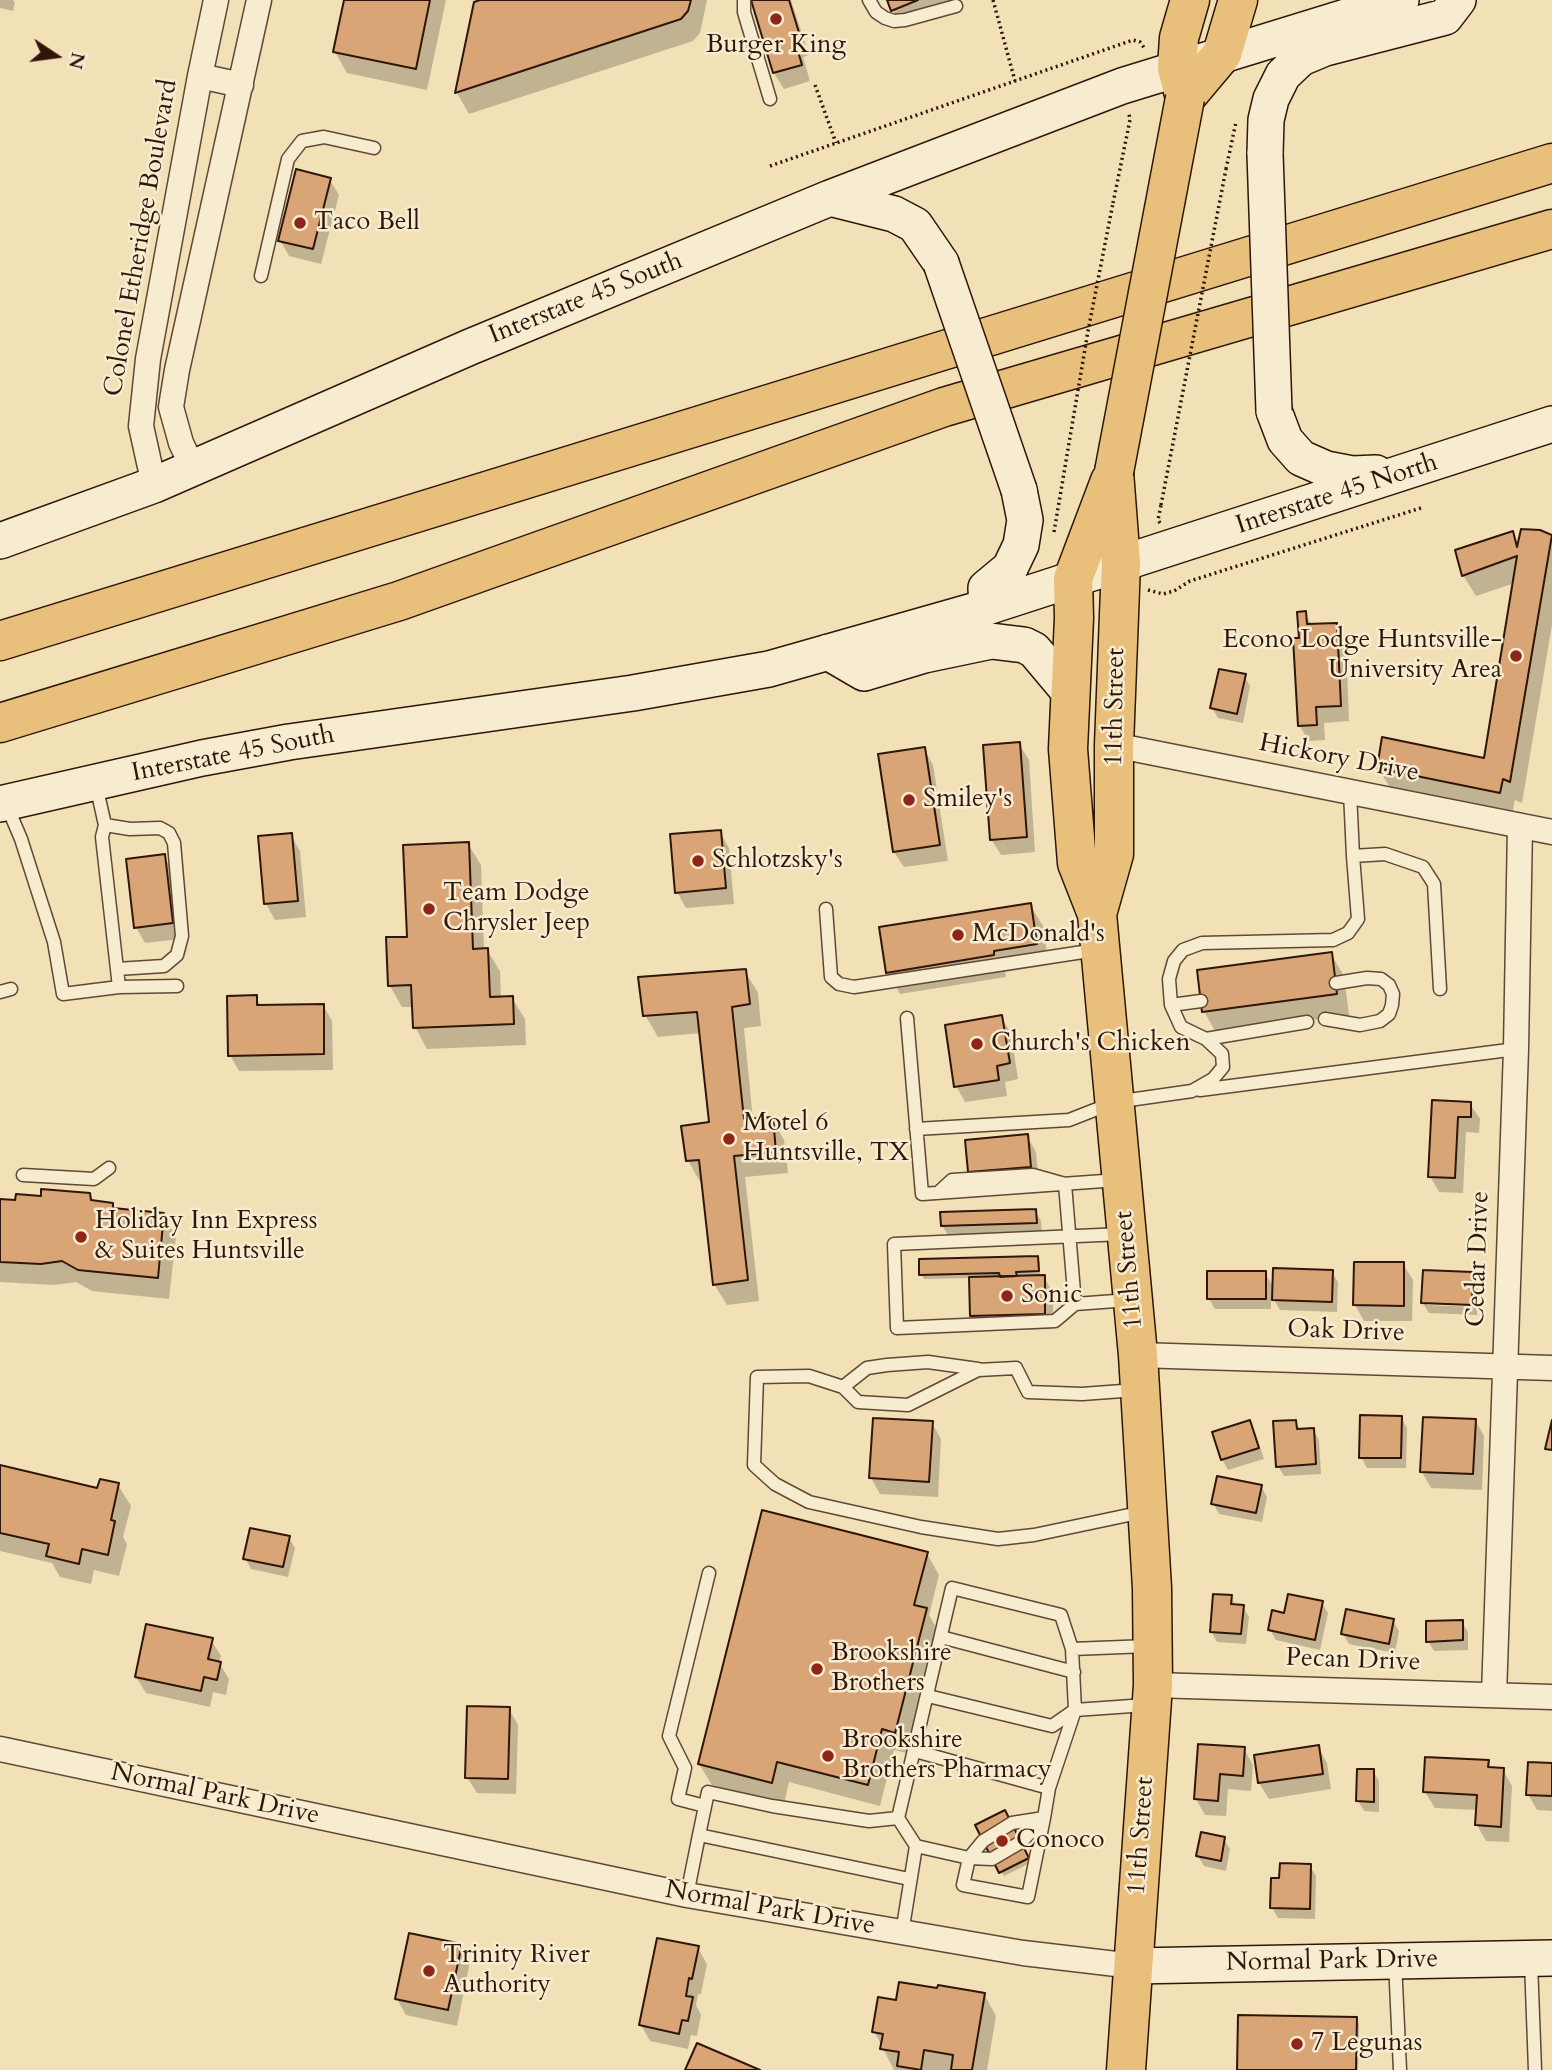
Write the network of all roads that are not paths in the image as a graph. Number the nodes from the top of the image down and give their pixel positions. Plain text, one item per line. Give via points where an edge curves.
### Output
1 (216, 0) edge
2 (259, 0) edge
3 (744, 0) edge
4 (869, 0) edge
5 (1190, 0) edge
6 (1238, 0) edge
7 (1458, 0) edge
8 (1379, 2) edge
9 (956, 6) dead end
10 (1222, 54) junction
11 (1180, 68) junction
12 (200, 76) junction
13 (241, 85) junction
14 (770, 99) dead end
15 (374, 148) dead end
16 (1552, 163) edge
17 (830, 198) junction
18 (1552, 231) edge
19 (261, 276) dead end
20 (1552, 424) edge
21 (193, 468) junction
22 (1114, 472) junction
23 (1399, 473) junction
24 (154, 485) junction
25 (0, 541) edge
26 (1073, 579) junction
27 (1119, 581) junction
28 (987, 607) junction
29 (336, 621) junction
30 (0, 641) edge
31 (828, 652) junction
32 (1071, 694) junction
33 (0, 723) edge
34 (0, 743) edge
35 (1114, 745) junction
36 (94, 782) junction
37 (1350, 792) junction
38 (3, 803) edge
39 (1073, 804) junction
40 (105, 825) junction
41 (1520, 826) junction
42 (1552, 832) edge
43 (1353, 856) junction
44 (827, 909) dead end
45 (1099, 932) junction
46 (117, 969) junction
47 (1336, 983) dead end
48 (177, 986) dead end
49 (119, 988) junction
50 (1440, 989) dead end
51 (1201, 1001) dead end
52 (1171, 1005) junction
53 (907, 1018) dead end
54 (1325, 1019) dead end
55 (1307, 1022) dead end
56 (1206, 1039) junction
57 (1516, 1049) junction
58 (1192, 1091) junction
59 (1115, 1102) junction
60 (916, 1129) junction
61 (109, 1168) dead end
62 (23, 1175) dead end
63 (1122, 1180) junction
64 (1065, 1184) junction
65 (1127, 1234) junction
66 (1071, 1237) junction
67 (1133, 1299) junction
68 (1074, 1304) junction
69 (1505, 1367) junction
70 (1552, 1368) edge
71 (978, 1370) junction
72 (1139, 1372) junction
73 (843, 1387) junction
74 (1147, 1511) junction
75 (709, 1573) dead end
76 (941, 1637) junction
77 (1152, 1646) junction
78 (1072, 1649) junction
79 (1074, 1672) junction
80 (1152, 1695) junction
81 (1494, 1695) junction
82 (928, 1696) junction
83 (1552, 1697) edge
84 (1075, 1710) junction
85 (0, 1749) edge
86 (915, 1751) junction
87 (1049, 1788) junction
88 (705, 1806) junction
89 (898, 1818) junction
90 (1044, 1818) junction
91 (699, 1835) junction
92 (916, 1846) junction
93 (969, 1858) junction
94 (909, 1879) junction
95 (687, 1895) junction
96 (902, 1933) junction
97 (1542, 1958) edge
98 (1395, 1961) junction
99 (1133, 1966) junction
100 (1126, 2070) edge
101 (1400, 2070) edge
102 (1535, 2070) edge

1 - 12 street, Colonel Etheridge Boulevard
2 - 13 street
3 - 14 lane
4 - 9 lane via 876,12 894,21
5 - 11 main road, 11th Street
6 - 10 main road
7 - 23 main road, bridge via 1446,17 1301,58 1283,75 1266,120 1274,411 1285,440 1301,458 1352,474
8 - 10 main road
10 - 11 main road
11 - 17 main road, Interstate 45 South
11 - 22 main road, 11th Street, bridge
12 - 13 street
12 - 24 street, Colonel Etheridge Boulevard via 148,359 141,426
13 - 21 street via 171,407
15 - 19 lane via 324,138 302,141 288,159
16 - 30 main road
17 - 21 main road, Interstate 45 South
17 - 28 main road, bridge via 894,214 915,225 941,263 1019,490 1025,520 1021,545 1010,568 986,589
18 - 29 main road via 944,407
20 - 23 main road, Interstate 45 North
21 - 24 main road, Interstate 45 South
22 - 26 main road, 11th Street
22 - 27 main road, 11th Street
23 - 27 main road, Interstate 45 North via 1175,548
24 - 25 main road, Interstate 45 South
26 - 27 main road, Interstate 45 South
26 - 28 main road, Interstate 45 South
26 - 32 main road, 11th Street
27 - 35 main road, 11th Street
28 - 31 main road, Interstate 45 South
29 - 33 main road
29 - 34 main road via 220,668
31 - 32 main road via 864,673 991,641 1024,645 1034,650
31 - 36 main road, Interstate 45 South via 769,669 289,742
32 - 39 main road, 11th Street via 1068,749
35 - 37 street, Hickory Drive
35 - 45 main road, 11th Street via 1114,854
36 - 38 main road, Interstate 45 South
36 - 40 lane
37 - 41 street, Hickory Drive
37 - 43 lane
38 - 49 lane via 21,839 54,942 63,994
39 - 45 main road, 11th Street via 1077,863
39 - 45 main road via 1087,808 1091,815
40 - 46 lane via 102,837
40 - 46 lane via 160,828 169,833 174,843 182,936 177,955 164,966
41 - 42 street, Hickory Drive
41 - 57 street, Cedar Drive
43 - 50 lane via 1385,854 1423,867 1434,884
43 - 52 lane via 1358,919 1348,933 1333,940 1202,943 1183,950 1169,979
44 - 45 lane via 831,977 854,987
45 - 59 main road, 11th Street
46 - 49 lane
47 - 54 lane via 1381,979 1389,985 1392,1005 1380,1021 1350,1024
48 - 49 lane
51 - 52 lane
52 - 56 lane via 1181,1027
53 - 60 lane
55 - 56 lane
56 - 58 lane via 1222,1054 1223,1067
57 - 58 lane
57 - 69 street, Cedar Drive
58 - 59 lane
59 - 60 lane via 1069,1120
59 - 63 main road, 11th Street
60 - 64 lane via 922,1194
61 - 62 lane via 94,1179
63 - 64 lane
63 - 65 main road, 11th Street
64 - 66 lane
65 - 66 lane
65 - 67 main road, 11th Street
66 - 68 lane
66 - 68 lane via 894,1244 897,1328 1055,1321
67 - 68 lane
67 - 72 main road, 11th Street
69 - 70 street, Oak Drive
69 - 72 street, Oak Drive
69 - 81 street, Cedar Drive
71 - 72 lane via 1016,1367 1028,1392 1082,1394
71 - 73 lane via 929,1362 887,1365 867,1368
71 - 73 lane via 908,1405 858,1402
72 - 74 main road, 11th Street
73 - 74 lane via 809,1376 757,1377 754,1465 775,1484 809,1503 999,1539
74 - 77 main road, 11th Street
75 - 88 lane via 669,1736 685,1768 678,1799
76 - 78 lane via 952,1588 1061,1615
76 - 79 lane
76 - 82 lane
77 - 78 lane
77 - 80 main road, 11th Street
78 - 79 lane
79 - 84 lane
80 - 81 street, Pecan Drive
80 - 84 lane
80 - 99 main road, 11th Street
81 - 83 street, Pecan Drive
82 - 84 lane via 1052,1726
82 - 86 lane
84 - 87 lane
85 - 95 street, Normal Park Drive
86 - 87 lane
86 - 89 lane
87 - 90 lane
88 - 89 lane via 708,1792 869,1821
88 - 91 lane
89 - 92 lane
90 - 93 lane via 1012,1823 983,1841
90 - 93 lane via 1021,1842 992,1858
90 - 93 lane via 1028,1897 963,1885
91 - 94 lane
91 - 95 lane
92 - 93 lane
92 - 94 lane
94 - 96 lane
95 - 96 street, Normal Park Drive
96 - 99 street, Normal Park Drive
97 - 98 main road, Normal Park Drive
97 - 102 lane
98 - 99 main road, Normal Park Drive
98 - 101 lane
99 - 100 main road, 11th Street

